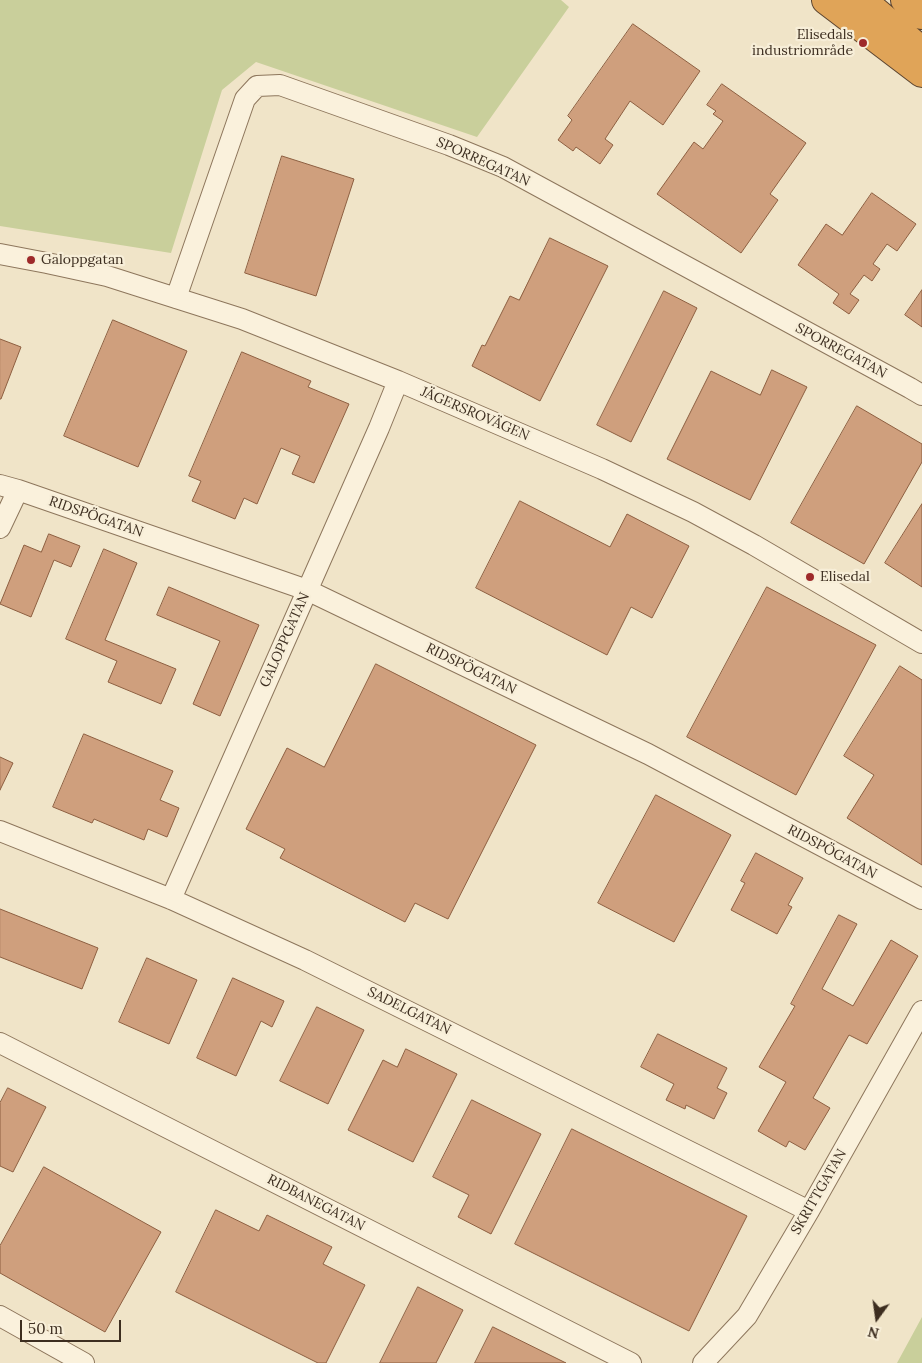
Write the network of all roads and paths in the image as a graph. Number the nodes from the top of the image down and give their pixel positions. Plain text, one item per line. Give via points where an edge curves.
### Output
1 (826, 0) edge
2 (862, 0) edge
3 (904, 0) edge
4 (922, 15) edge
5 (922, 51) edge
6 (922, 73) edge
7 (0, 254) edge
8 (176, 298) junction
9 (398, 381) junction
10 (922, 396) edge
11 (9, 488) edge
12 (0, 528) edge
13 (307, 590) junction
14 (922, 643) edge
15 (0, 831) edge
16 (171, 899) junction
17 (922, 899) edge
18 (922, 1011) edge
19 (0, 1044) edge
20 (809, 1211) junction
21 (0, 1316) edge
22 (84, 1363) edge
23 (631, 1363) edge
24 (703, 1363) edge

1 - 6 highway
2 - 5 highway
3 - 4 highway
7 - 8 street, JÄGERSROVÄGEN via 107,276
8 - 9 street, JÄGERSROVÄGEN via 242,319
8 - 10 street, SPORREGATAN via 244,99 257,86 280,85 449,145 503,168
9 - 13 street, GALOPPGATAN
9 - 14 street, JÄGERSROVÄGEN via 693,512 754,544
11 - 12 street
11 - 13 street, RIDSPÖGATAN
13 - 16 street, GALOPPGATAN
13 - 17 street, RIDSPÖGATAN via 648,754
15 - 16 street, SADELGATAN
16 - 20 street, SADELGATAN via 305,960
18 - 20 street, SKRITTGATAN
19 - 23 street, RIDBANEGATAN
20 - 24 street, SKRITTGATAN via 747,1316
21 - 22 street

